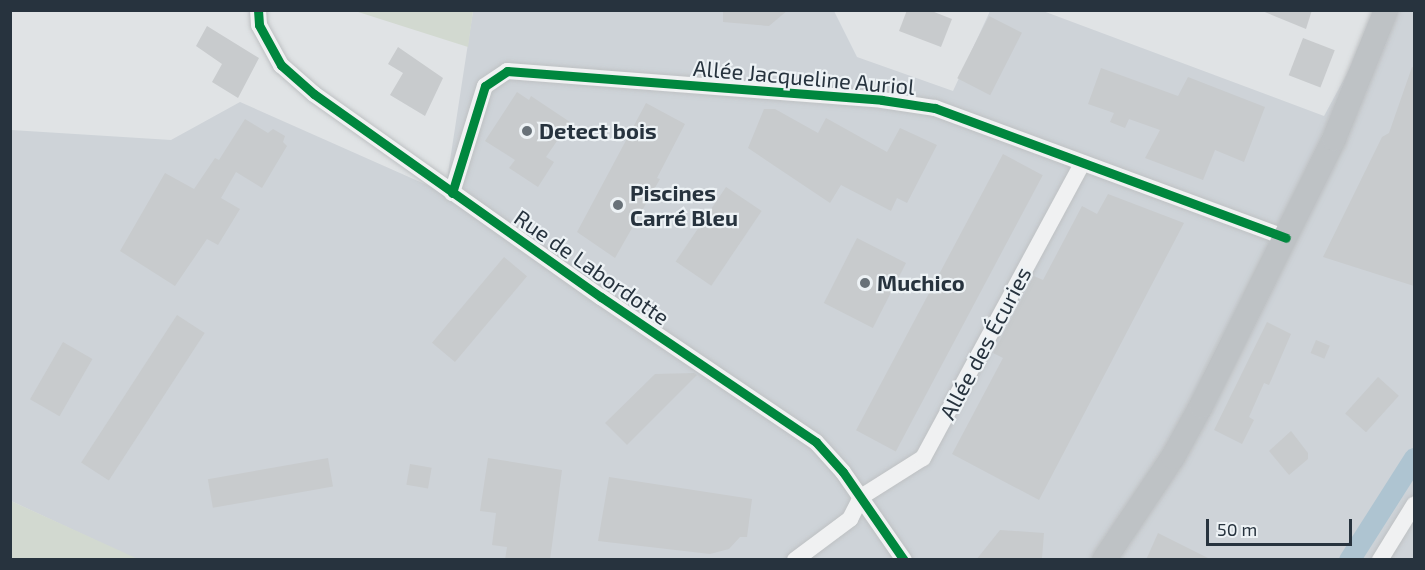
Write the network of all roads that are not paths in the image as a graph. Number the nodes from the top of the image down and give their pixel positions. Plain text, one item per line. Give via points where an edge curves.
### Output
1 (258, 10) edge
2 (1386, 10) edge
3 (1082, 164) junction
4 (452, 193) junction
5 (1286, 238) junction
6 (861, 497) junction
7 (1414, 505) edge
8 (1104, 558) edge
9 (795, 560) edge
10 (904, 560) edge
11 (1380, 560) edge

1 - 4 street, Rue de Labordotte via 259,25 281,65 314,94
2 - 5 street via 1334,139
3 - 4 street, Allée Jacqueline Auriol via 935,108 882,100 507,71 485,86
3 - 5 street, Allée Jacqueline Auriol
3 - 6 street, Allée des Écuries via 922,458
4 - 6 street, Rue de Labordotte via 816,442
5 - 8 street via 1173,457
6 - 9 street via 850,519
6 - 10 street, Rue de Labordotte
7 - 11 street

